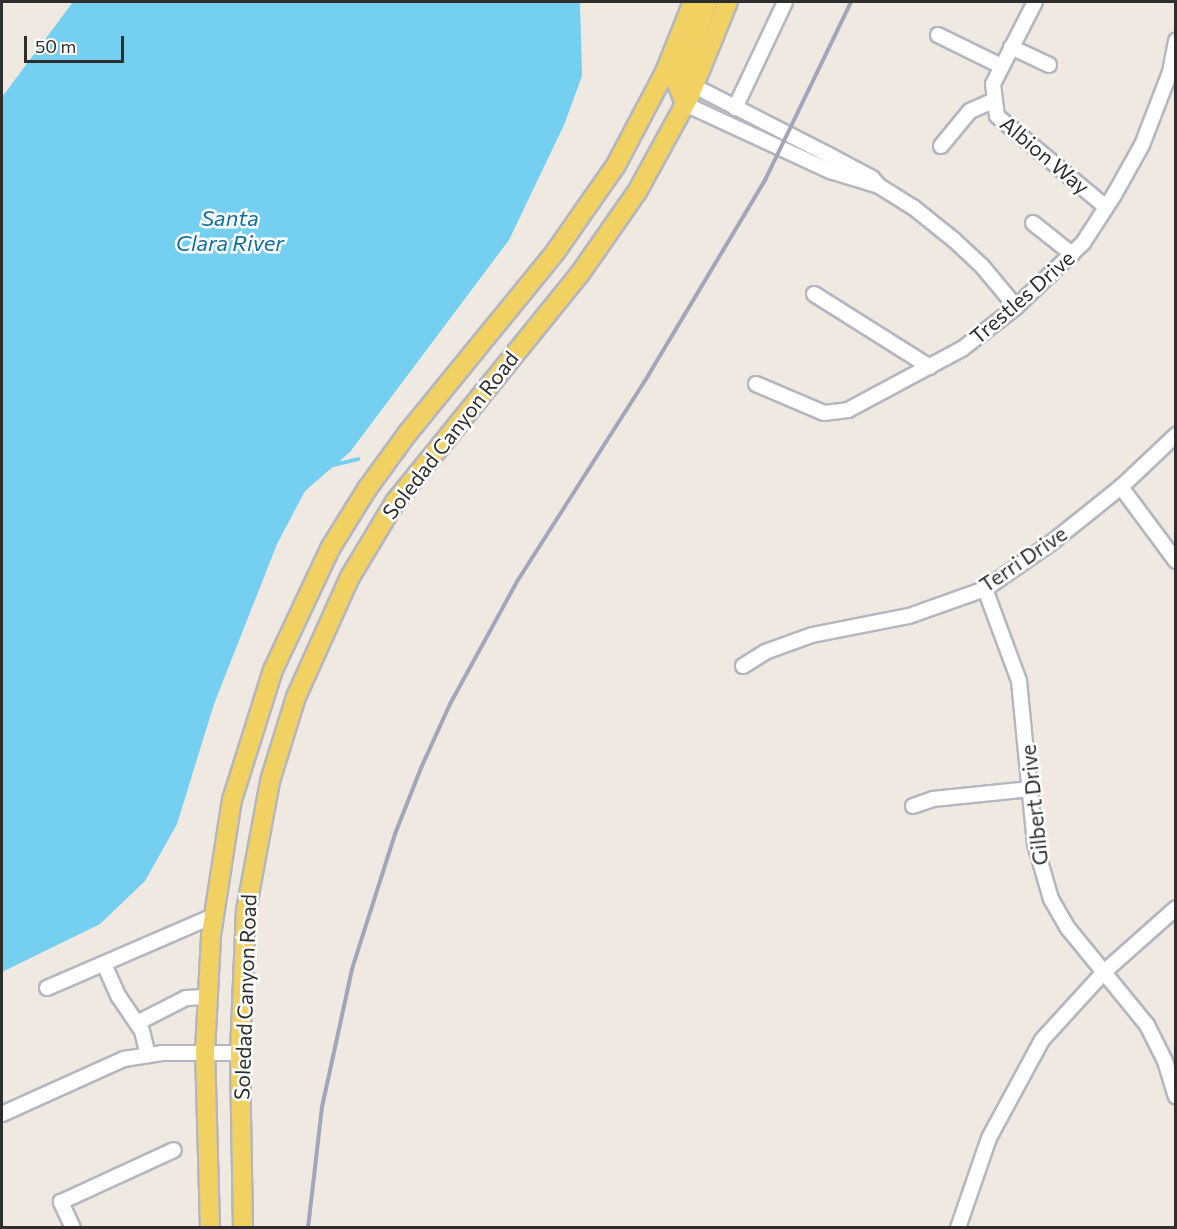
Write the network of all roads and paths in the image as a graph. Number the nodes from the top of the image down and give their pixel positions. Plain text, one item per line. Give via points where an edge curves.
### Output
1 (693, 2) edge
2 (708, 2) edge
3 (728, 2) edge
4 (785, 2) edge
5 (1035, 2) edge
6 (938, 35) dead end
7 (1176, 41) edge
8 (1011, 48) junction
9 (1049, 65) dead end
10 (1001, 66) junction
11 (694, 86) junction
12 (992, 101) junction
13 (686, 104) junction
14 (735, 108) junction
15 (941, 146) dead end
16 (879, 186) junction
17 (1106, 207) junction
18 (1033, 223) dead end
19 (1072, 254) junction
20 (814, 294) dead end
21 (1016, 308) junction
22 (930, 367) junction
23 (756, 384) dead end
24 (1176, 435) edge
25 (1121, 487) junction
26 (1176, 561) edge
27 (985, 589) junction
28 (742, 666) dead end
29 (1030, 789) junction
30 (913, 806) dead end
31 (1176, 908) edge
32 (213, 916) junction
33 (104, 964) junction
34 (1104, 972) junction
35 (47, 988) dead end
36 (207, 997) junction
37 (137, 1023) junction
38 (205, 1051) junction
39 (240, 1053) junction
40 (148, 1055) junction
41 (1176, 1096) edge
42 (2, 1113) edge
43 (174, 1150) dead end
44 (74, 1227) edge
45 (210, 1227) edge
46 (243, 1227) edge
47 (958, 1227) edge

1 - 32 main road, Soledad Canyon Road via 642,119 587,209 407,434 331,547 273,670 250,734 232,800
2 - 13 main road via 677,83
3 - 11 main road, Soledad Canyon Road
4 - 14 street
5 - 8 street, Albion Way
6 - 10 street
7 - 17 street, Trestles Drive via 1170,72 1142,145
8 - 9 street
8 - 10 street, Albion Way
10 - 12 street, Albion Way via 993,84
11 - 13 main road, Soledad Canyon Road
11 - 14 street
12 - 15 street via 970,111
12 - 17 street, Albion Way via 997,116
13 - 16 street via 830,171
13 - 39 main road, Soledad Canyon Road via 609,234 395,502 330,616 296,697 260,824 246,911
14 - 16 street via 846,164
16 - 21 street via 914,207 954,240 982,266
17 - 19 street, Trestles Drive
18 - 19 street
19 - 21 street, Trestles Drive
20 - 22 street
21 - 22 street, Trestles Drive via 962,349
22 - 23 street, Trestles Drive via 848,410 824,413
24 - 25 street, Terri Drive
25 - 26 street
25 - 27 street, Terri Drive
27 - 28 street, Terri Drive via 909,616 812,634 765,652
27 - 29 street, Gilbert Drive via 1019,681
29 - 30 street via 933,799
29 - 34 street, Gilbert Drive via 1035,844 1051,899 1067,927
31 - 34 street
32 - 33 street
32 - 36 main road, Soledad Canyon Road
33 - 35 street
33 - 37 street via 119,998
34 - 41 street, Gilbert Drive via 1147,1025 1165,1061
34 - 47 street via 1042,1040 989,1138
36 - 37 street via 186,998
36 - 38 main road, Soledad Canyon Road
37 - 40 street
38 - 39 street
38 - 40 street
38 - 45 main road, Soledad Canyon Road
39 - 46 main road, Soledad Canyon Road
40 - 42 street via 124,1059
43 - 44 street via 61,1202

